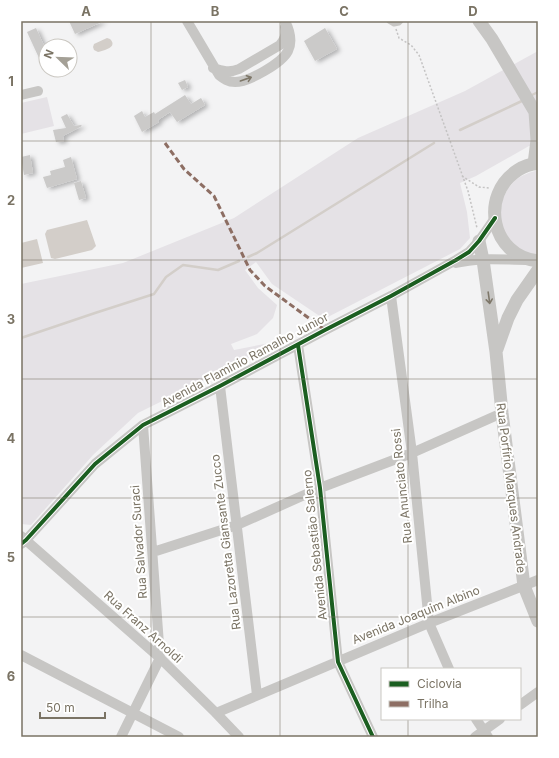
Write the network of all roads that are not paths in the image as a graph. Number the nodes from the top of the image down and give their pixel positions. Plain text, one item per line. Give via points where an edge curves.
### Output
1 (187, 21) edge
2 (285, 21) edge
3 (389, 21) edge
4 (401, 21) edge
5 (466, 21) edge
6 (482, 25) edge
7 (38, 91) dead end
8 (21, 95) edge
9 (536, 113) edge
10 (536, 163) edge
11 (494, 218) junction
12 (479, 241) junction
13 (483, 260) junction
14 (537, 264) edge
15 (442, 267) junction
16 (391, 296) junction
17 (298, 345) junction
18 (496, 352) junction
19 (220, 386) junction
20 (502, 413) junction
21 (143, 424) junction
22 (412, 453) junction
23 (320, 488) junction
24 (237, 525) junction
25 (23, 540) edge
26 (153, 552) junction
27 (538, 580) edge
28 (524, 586) junction
29 (538, 621) edge
30 (429, 623) junction
31 (21, 655) edge
32 (160, 658) junction
33 (338, 662) junction
34 (450, 668) edge
35 (538, 692) edge
36 (257, 695) junction
37 (521, 704) edge
38 (216, 712) junction
39 (133, 714) junction
40 (476, 720) edge
41 (499, 720) edge
42 (482, 735) edge
43 (121, 737) edge
44 (179, 737) edge
45 (239, 737) edge
46 (373, 737) edge

1 - 2 street via 213,68 226,81 234,82 251,78 283,58 292,37
3 - 4 lane via 394,24
5 - 6 street
6 - 9 street
7 - 8 street
9 - 10 street
10 - 11 street via 512,174 501,187 494,207
11 - 12 street, Avenida Flaminio Ramalho Junior
11 - 14 street via 507,246
12 - 13 street, Rua Porfírio Marques Andrade
12 - 15 street, Avenida Flaminio Ramalho Junior via 468,252
13 - 14 street, Avenida Flaminio Ramalho Junior via 498,259
13 - 15 street, Avenida Flaminio Ramalho Junior
13 -> 18 street, Rua Porfírio Marques Andrade
14 - 18 street, Rua Porfírio Marques Andrade via 516,300
15 - 16 street, Avenida Flaminio Ramalho Junior
16 - 17 street, Avenida Flaminio Ramalho Junior
16 - 22 street, Rua Anunciato Rossi
17 - 19 street, Avenida Flaminio Ramalho Junior
17 - 23 street, Avenida Sebastião Salerno
18 - 20 street, Rua Porfírio Marques Andrade
19 - 21 street, Avenida Flaminio Ramalho Junior
19 - 24 street, Rua Lazoretta Giansante Zucco
20 - 22 street
20 - 28 street, Rua Porfírio Marques Andrade
21 - 25 street, Avenida Flaminio Ramalho Junior via 95,464
21 - 26 street, Rua Salvador Suraci
22 - 23 street
22 - 30 street, Rua Anunciato Rossi
23 - 24 street
23 - 33 street, Avenida Sebastião Salerno
24 - 26 street
24 - 36 street, Rua Lazoretta Giansante Zucco
25 - 32 street, Rua Franz Arnoldi
26 - 32 street, Rua Salvador Suraci
27 - 28 street, Avenida Joaquim Albino
28 - 29 street, Rua Porfírio Marques Andrade
28 - 30 street, Avenida Joaquim Albino
30 - 33 street, Avenida Joaquim Albino
30 - 34 street, Rua Anunciato Rossi
31 - 39 street
32 - 38 street, Rua Franz Arnoldi
32 - 39 street
33 - 36 street, Avenida Joaquim Albino
33 - 46 street, Avenida Sebastião Salerno
35 - 37 street
36 - 38 street, Avenida Joaquim Albino
38 - 45 street, Rua Franz Arnoldi
39 - 43 street
39 - 44 street
40 - 42 street
41 - 42 street

